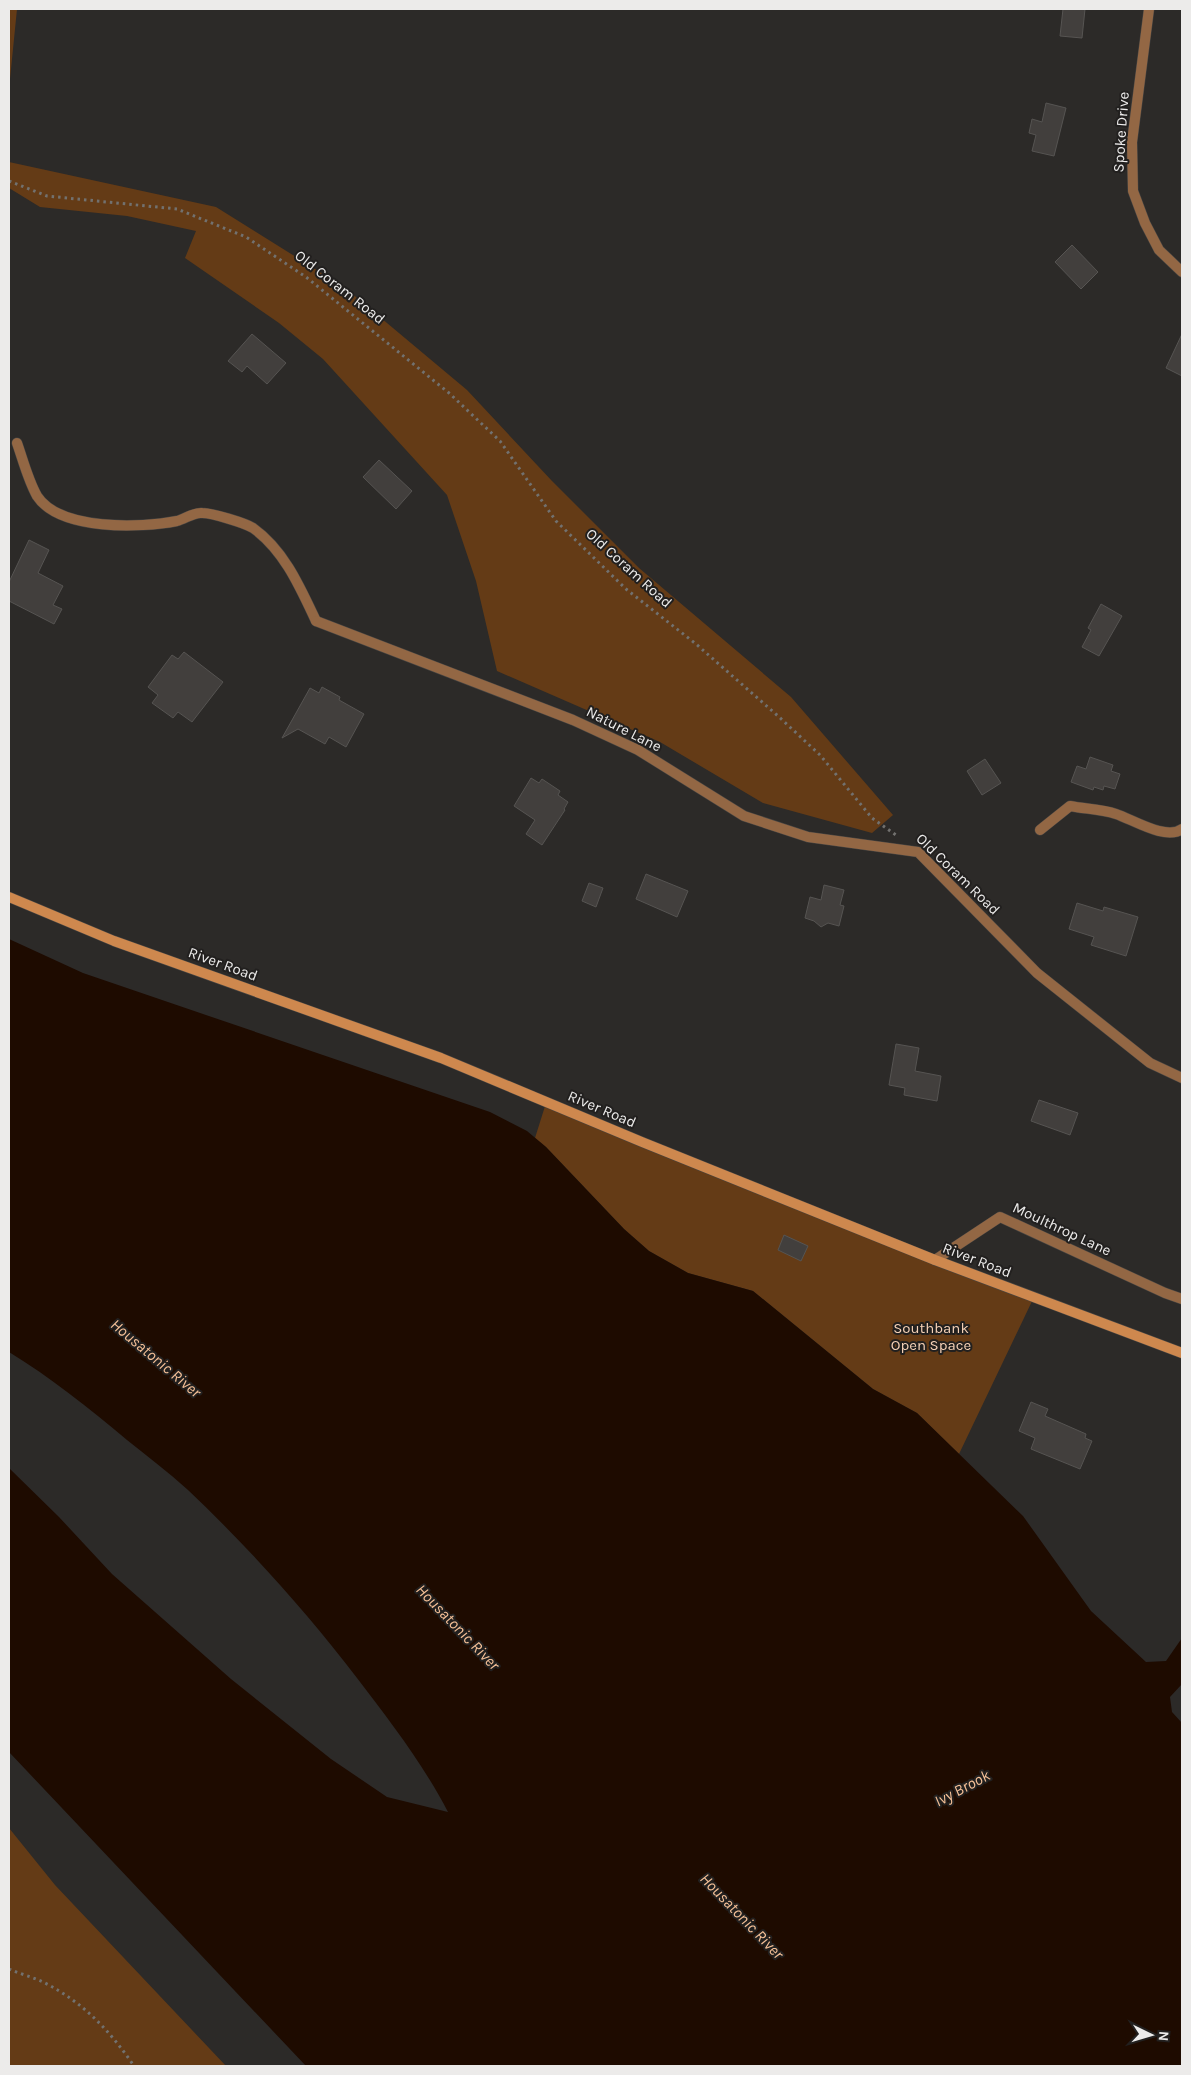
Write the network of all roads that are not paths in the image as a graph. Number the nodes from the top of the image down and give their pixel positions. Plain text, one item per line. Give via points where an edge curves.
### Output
1 (1150, 9) edge
2 (1182, 272) edge
3 (17, 443) dead end
4 (1182, 829) edge
5 (1040, 830) dead end
6 (918, 852) joint
7 (9, 897) edge
8 (1182, 1078) edge
9 (935, 1260) junction
10 (1182, 1299) edge
11 (1182, 1353) edge

1 - 2 street, Spoke Drive via 1132,142 1133,191 1159,250
3 - 6 street, Nature Lane via 38,496 49,508 70,518 100,524 137,525 178,521 202,512 252,527 276,548 316,621 638,750 744,816 808,837
4 - 5 street via 1179,832 1159,831 1116,814 1070,806
6 - 8 street, Old Coram Road via 1037,972 1150,1063
7 - 9 main road, River Road via 114,942 441,1058
9 - 10 street, Moulthrop Lane via 1000,1217
9 - 11 main road, River Road

